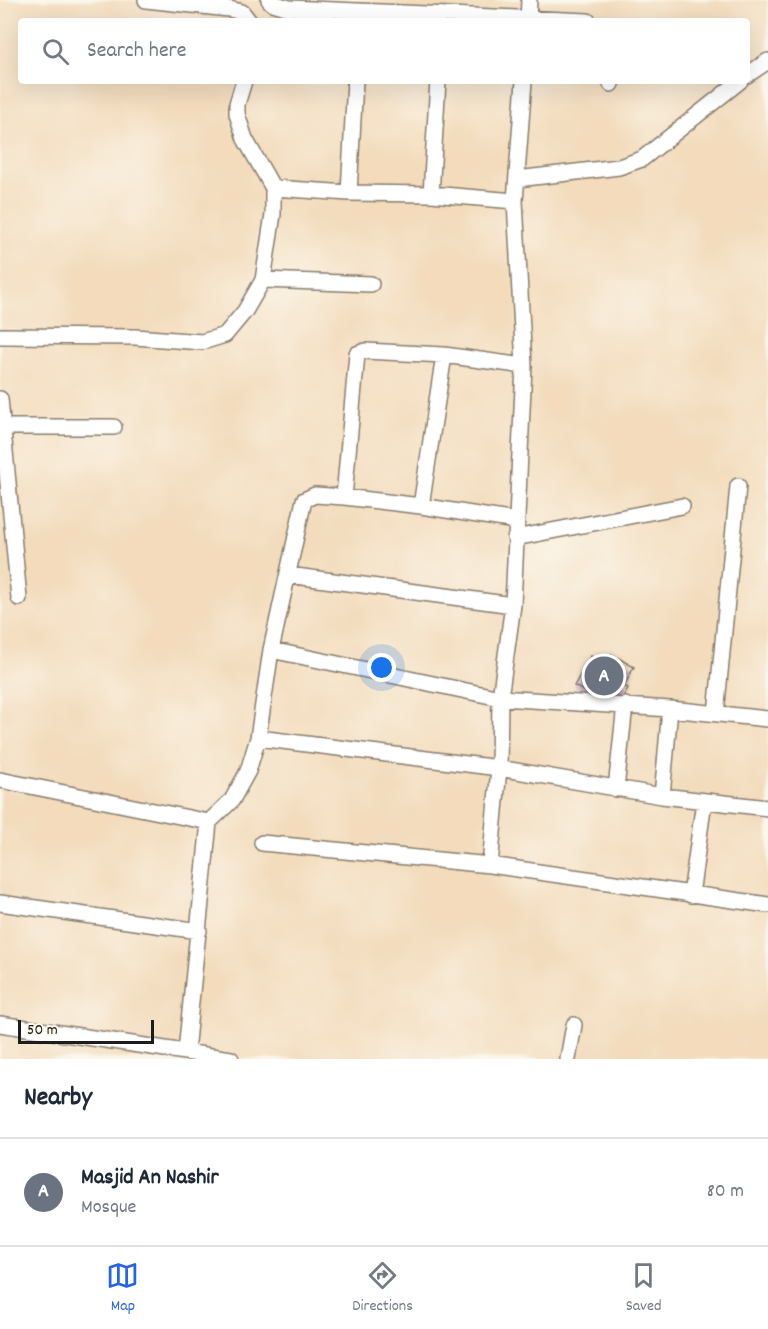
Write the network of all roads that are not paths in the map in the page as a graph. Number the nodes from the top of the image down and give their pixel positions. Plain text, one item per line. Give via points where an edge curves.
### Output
1 (146, 0) edge
2 (269, 0) edge
3 (529, 0) edge
4 (359, 16) edge
5 (247, 18) edge
6 (442, 18) edge
7 (528, 18) edge
8 (768, 61) edge
9 (750, 73) edge
10 (243, 84) edge
11 (355, 84) edge
12 (438, 84) edge
13 (524, 84) edge
14 (736, 84) edge
15 (517, 179) junction
16 (273, 188) junction
17 (349, 193) junction
18 (431, 194) junction
19 (515, 201) junction
20 (263, 280) junction
21 (372, 284) dead end
22 (0, 336) edge
23 (444, 355) junction
24 (524, 366) junction
25 (0, 399) edge
26 (114, 427) dead end
27 (3, 428) junction
28 (4, 465) edge
29 (738, 486) dead end
30 (344, 497) junction
31 (421, 506) junction
32 (682, 506) dead end
33 (516, 521) junction
34 (515, 538) junction
35 (288, 575) junction
36 (20, 598) dead end
37 (513, 605) junction
38 (271, 650) junction
39 (500, 698) junction
40 (625, 705) junction
41 (670, 709) junction
42 (716, 714) junction
43 (768, 719) edge
44 (258, 738) junction
45 (500, 768) junction
46 (0, 784) edge
47 (616, 789) junction
48 (662, 796) junction
49 (704, 801) junction
50 (768, 808) edge
51 (209, 822) junction
52 (262, 843) dead end
53 (490, 865) junction
54 (691, 895) junction
55 (0, 903) edge
56 (768, 905) edge
57 (199, 931) junction
58 (0, 1024) edge
59 (573, 1025) dead end
60 (117, 1043) junction
61 (186, 1052) junction
62 (116, 1059) edge
63 (231, 1059) edge
64 (568, 1059) edge

1 - 5 street via 229,9 242,12
2 - 4 street via 289,8
3 - 7 street
4 - 6 street
8 - 9 street
10 - 16 street via 237,104 239,122
11 - 17 street
12 - 18 street
13 - 15 street
14 - 15 street via 642,159 619,167
15 - 19 street
16 - 17 street
16 - 20 street
17 - 18 street
18 - 19 street
19 - 24 street
20 - 21 street
20 - 22 street via 225,335 202,342 135,337
23 - 24 street
23 - 30 street via 365,351 357,354
23 - 31 street
24 - 33 street
25 - 27 street
26 - 27 street
27 - 28 street
28 - 36 street
29 - 42 street
30 - 31 street
30 - 35 street via 315,495 304,501
31 - 33 street
32 - 34 street
33 - 34 street
34 - 37 street
35 - 37 street
35 - 38 street
37 - 39 street
38 - 39 street
38 - 44 street
39 - 40 street
39 - 45 street
40 - 41 street
40 - 47 street
41 - 42 street
41 - 48 street
42 - 43 street
44 - 45 street
44 - 51 street via 248,771 232,800
45 - 47 street
45 - 53 street
46 - 51 street
47 - 48 street
48 - 49 street
49 - 50 street
49 - 54 street
51 - 57 street
52 - 53 street
53 - 54 street
54 - 56 street
55 - 57 street
57 - 61 street
58 - 60 street
59 - 64 street
60 - 61 street
60 - 62 street
61 - 63 street

